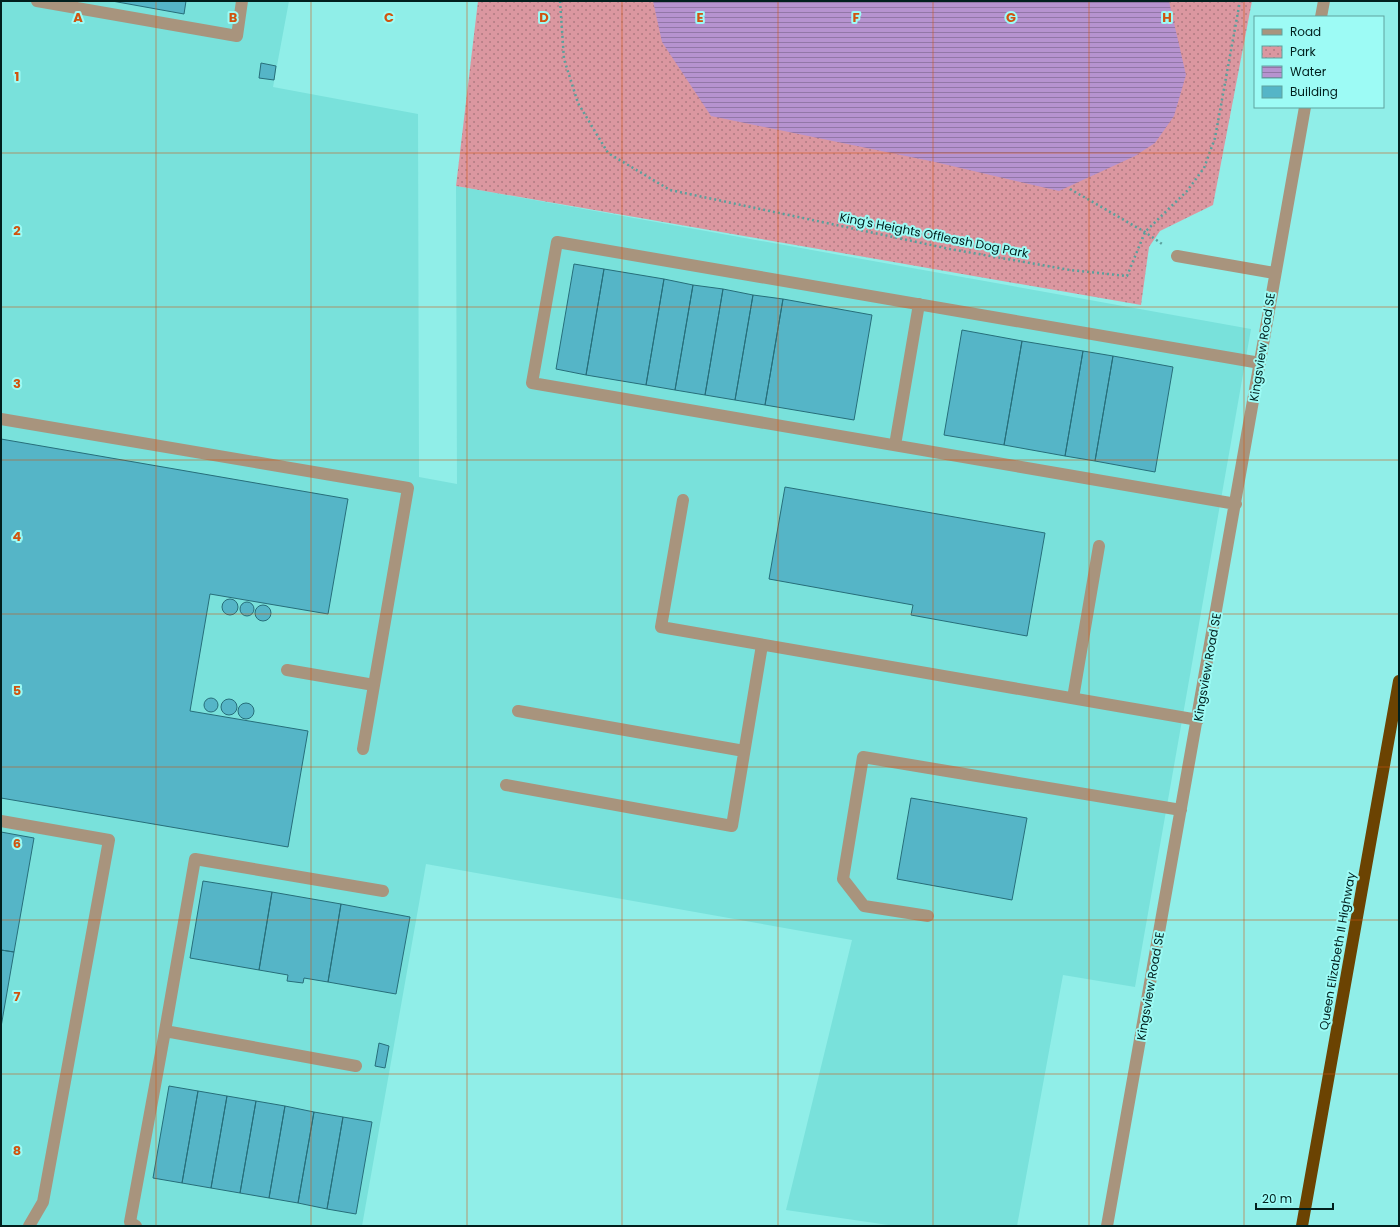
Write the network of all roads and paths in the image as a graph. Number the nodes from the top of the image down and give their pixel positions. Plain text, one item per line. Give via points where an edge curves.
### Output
1 (36, 1) edge
2 (242, 1) edge
3 (560, 1) edge
4 (1240, 1) edge
5 (1324, 1) edge
6 (1321, 16) edge
7 (1304, 108) edge
8 (1070, 189) dead end
9 (1145, 232) junction
10 (1178, 256) joint
11 (1274, 273) junction
12 (919, 304) junction
13 (1260, 363) junction
14 (1, 418) edge
15 (895, 445) junction
16 (683, 500) dead end
17 (1236, 504) junction
18 (1099, 546) dead end
19 (762, 645) junction
20 (287, 670) dead end
21 (1399, 681) edge
22 (374, 685) junction
23 (1073, 698) junction
24 (518, 711) dead end
25 (1198, 720) junction
26 (363, 749) dead end
27 (744, 751) junction
28 (506, 785) dead end
29 (1181, 810) junction
30 (1, 821) edge
31 (383, 890) dead end
32 (928, 916) dead end
33 (165, 1032) junction
34 (356, 1066) dead end
35 (29, 1226) edge
36 (136, 1226) edge
37 (1107, 1226) edge
38 (1302, 1226) edge

1 - 2 street via 236,36
3 - 9 path, King's Heights Offleash Dog Park via 564,59 582,109 608,153 670,190 950,249 1070,270 1127,276
4 - 9 path, King's Heights Offleash Dog Park via 1215,138 1204,168 1187,191
5 - 6 street
7 - 11 street, Kingsview Road SE
8 - 9 path
9 - 10 path
10 - 11 street
11 - 13 street, Kingsview Road SE
12 - 13 street
12 - 15 street
12 - 15 street via 557,242 532,383
13 - 17 street, Kingsview Road SE
14 - 22 street via 408,488
15 - 17 street
16 - 19 street via 661,627
17 - 25 street, Kingsview Road SE
18 - 23 street
19 - 23 street
19 - 27 street
20 - 22 street
21 - 38 highway, Queen Elizabeth II Highway
22 - 26 street
23 - 25 street
24 - 27 street
25 - 29 street, Kingsview Road SE
27 - 28 street via 732,826
29 - 32 street via 863,757 843,879 864,906
29 - 37 street, Kingsview Road SE
30 - 35 street via 109,840 43,1202
31 - 33 street via 195,859
33 - 34 street
33 - 36 street via 130,1222

